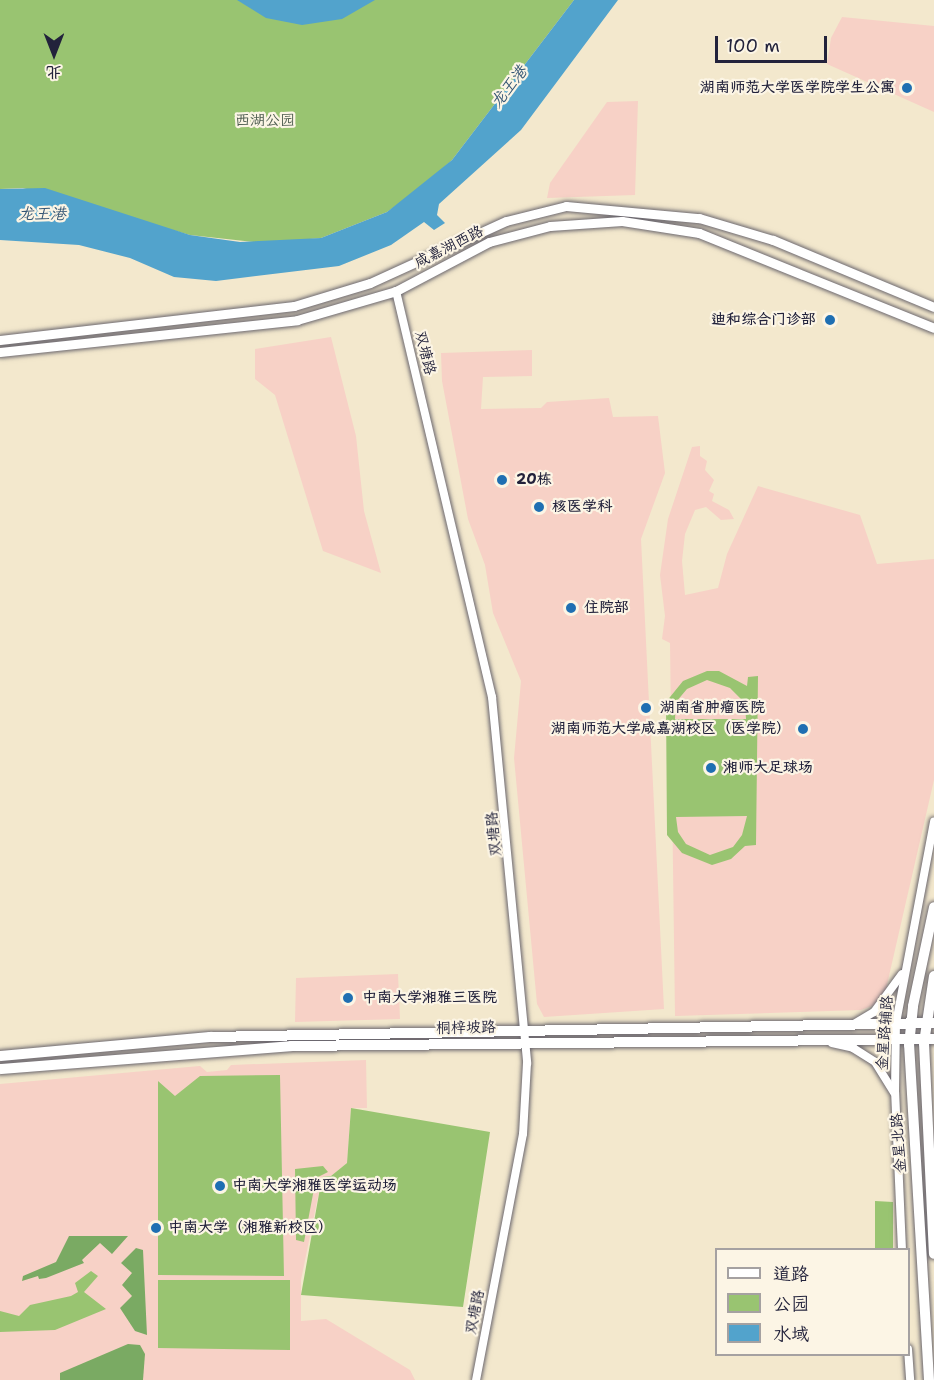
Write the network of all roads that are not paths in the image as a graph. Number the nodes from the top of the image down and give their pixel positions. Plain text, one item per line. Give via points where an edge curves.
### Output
1 (396, 291) junction
2 (934, 307) edge
3 (934, 328) edge
4 (0, 340) edge
5 (0, 352) edge
6 (934, 822) edge
7 (934, 907) edge
8 (906, 968) junction
9 (934, 976) edge
10 (896, 1023) junction
11 (910, 1023) junction
12 (930, 1023) edge
13 (854, 1024) junction
14 (524, 1037) junction
15 (896, 1039) junction
16 (909, 1039) junction
17 (929, 1039) edge
18 (826, 1041) junction
19 (0, 1056) edge
20 (0, 1069) edge
21 (895, 1092) junction
22 (902, 1248) edge
23 (934, 1254) edge
24 (909, 1356) edge
25 (476, 1380) edge
26 (910, 1380) edge
27 (929, 1380) edge

1 - 3 main road, 咸嘉湖西路 via 489,242 550,226 622,221 699,233
1 - 5 main road, 咸嘉湖西路 via 297,320
1 - 14 street, 双塘路 via 492,697
2 - 4 main road, 咸嘉湖西路 via 773,240 699,218 566,206 537,211 491,227 370,283 294,306
6 - 8 street, 金星路辅路
7 - 11 main road, 金星北路
8 - 10 street, 金星路辅路
8 - 13 street via 874,1012
9 - 12 main road, 金星北路
10 - 11 main road, 桐梓坡路
10 - 13 main road, 桐梓坡路
10 - 15 street, 金星路辅路
11 - 12 main road, 桐梓坡路
11 - 16 main road, 金星北路
12 - 17 main road, 金星北路
13 - 14 main road, 桐梓坡路
14 - 18 main road, 桐梓坡路
14 - 19 main road, 桐梓坡路 via 210,1038
14 - 20 main road, 桐梓坡路 via 238,1047
14 - 25 street, 双塘路 via 523,1134
15 - 16 main road, 桐梓坡路
15 - 18 main road, 桐梓坡路
15 - 21 street, 金星路辅路
16 - 17 main road, 桐梓坡路
16 - 27 main road, 金星北路
17 - 23 main road, 金星北路
18 - 21 street via 853,1048 875,1062
21 - 22 street, 金星路辅路
24 - 26 street

